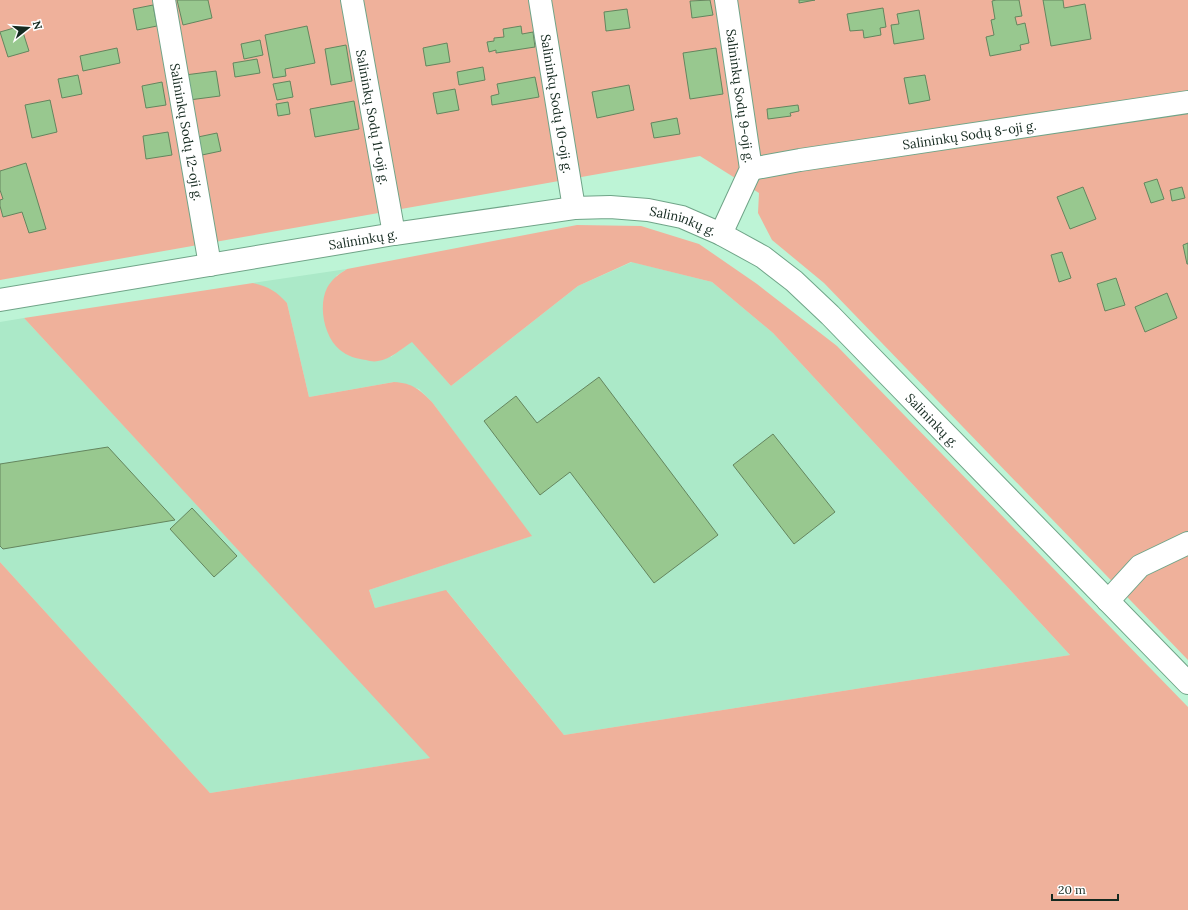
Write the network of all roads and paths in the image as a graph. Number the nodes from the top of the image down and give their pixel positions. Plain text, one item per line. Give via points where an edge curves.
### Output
1 (164, 0) edge
2 (352, 0) edge
3 (540, 0) edge
4 (726, 0) edge
5 (1188, 102) edge
6 (751, 169) junction
7 (574, 208) junction
8 (394, 234) junction
9 (721, 234) junction
10 (210, 265) junction
11 (0, 300) edge
12 (1188, 542) edge
13 (1108, 601) junction
14 (1188, 684) edge

1 - 10 street, Salininkų Sodų 12-oji g.
2 - 8 street, Salininkų Sodų 11-oji g.
3 - 7 street, Salininkų Sodų 10-oji g.
4 - 6 street, Salininkų Sodų 9-oji g.
5 - 6 street, Salininkų Sodų 8-oji g.
6 - 9 street, Salininkų Sodų 9-oji g.
7 - 8 street, Salininkų g.
7 - 9 street, Salininkų g. via 648,210 682,217
8 - 10 street, Salininkų g.
9 - 13 street, Salininkų g. via 763,257 830,315
10 - 11 street, Salininkų g.
12 - 13 street via 1140,566
13 - 14 street, Salininkų g.

